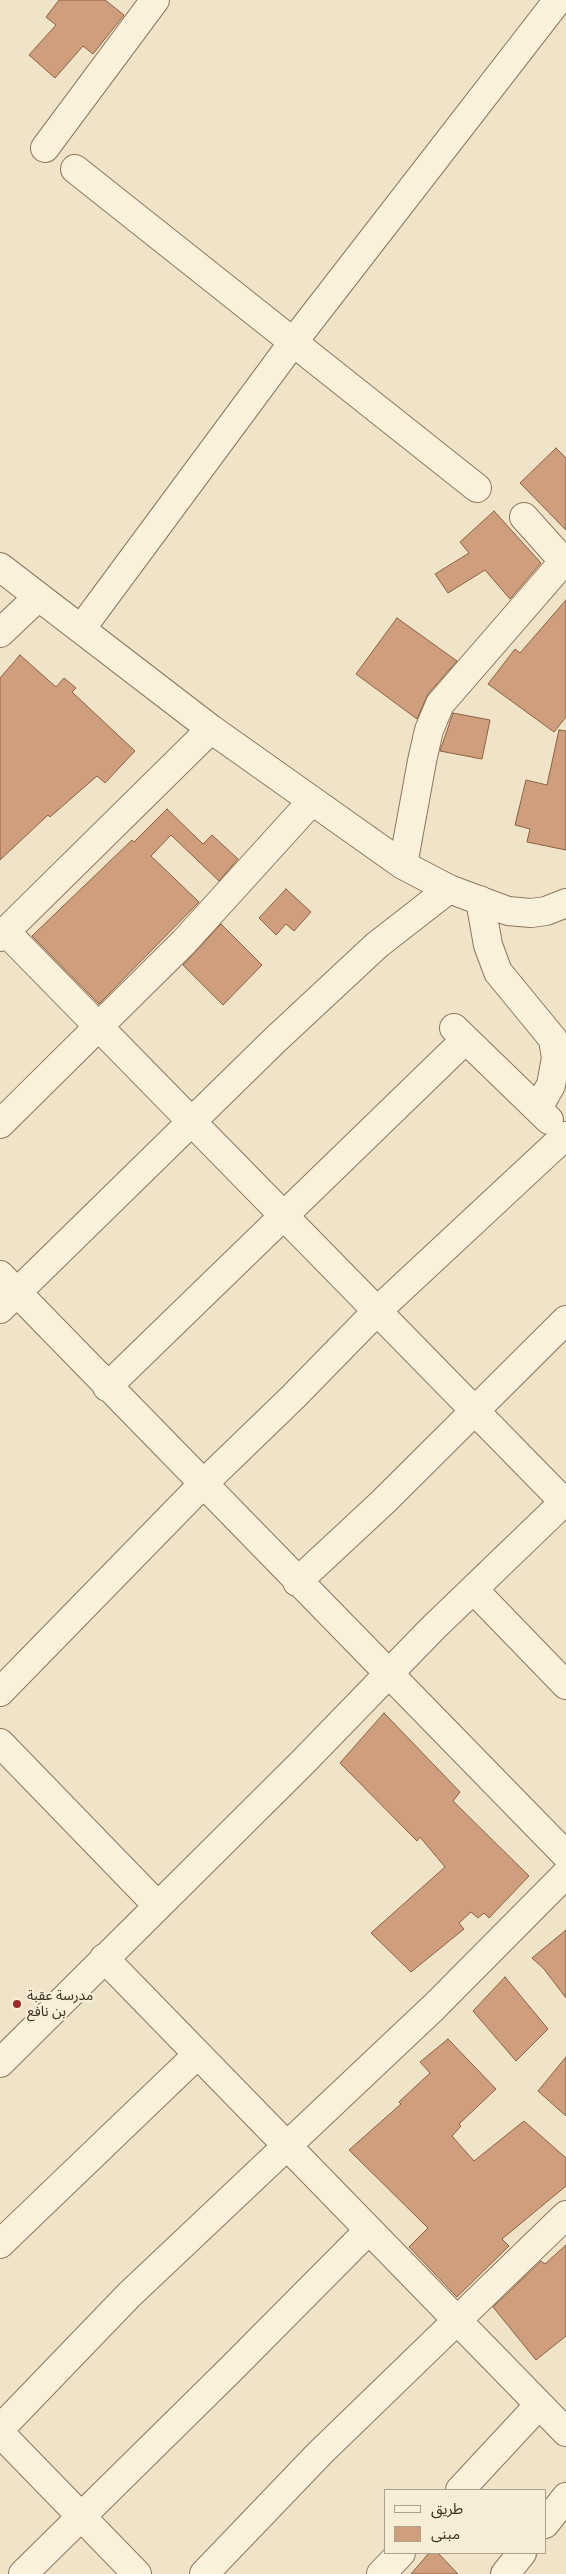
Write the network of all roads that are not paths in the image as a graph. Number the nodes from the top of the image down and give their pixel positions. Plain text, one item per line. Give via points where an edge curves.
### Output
1 (558, 0) edge
2 (150, 2) edge
3 (45, 148) dead end
4 (75, 169) dead end
5 (294, 341) junction
6 (476, 488) dead end
7 (524, 516) dead end
8 (565, 562) edge
9 (0, 567) edge
10 (38, 597) junction
11 (81, 629) junction
12 (0, 633) edge
13 (211, 729) junction
14 (312, 801) junction
15 (402, 864) junction
16 (449, 889) junction
17 (480, 900) junction
18 (566, 903) edge
19 (3, 934) edge
20 (100, 1028) junction
21 (538, 1108) junction
22 (192, 1122) junction
23 (0, 1124) edge
24 (565, 1136) edge
25 (285, 1215) junction
26 (5, 1292) edge
27 (376, 1311) junction
28 (566, 1320) edge
29 (107, 1387) junction
30 (475, 1411) junction
31 (203, 1484) junction
32 (565, 1502) edge
33 (297, 1582) junction
34 (474, 1590) junction
35 (388, 1673) junction
36 (566, 1684) edge
37 (0, 1692) edge
38 (0, 1743) edge
39 (566, 1855) edge
40 (566, 1874) edge
41 (158, 1906) junction
42 (104, 1958) junction
43 (196, 2055) junction
44 (0, 2063) edge
45 (288, 2147) junction
46 (566, 2215) edge
47 (368, 2230) junction
48 (0, 2244) edge
49 (456, 2320) junction
50 (539, 2405) junction
51 (0, 2429) edge
52 (566, 2432) edge
53 (0, 2433) edge
54 (461, 2489) edge
55 (566, 2497) edge
56 (81, 2517) junction
57 (546, 2523) edge
58 (400, 2554) edge
59 (521, 2554) edge
60 (23, 2574) edge
61 (137, 2574) edge
62 (204, 2574) edge
63 (381, 2574) edge
64 (505, 2574) edge

1 - 5 street
2 - 3 street
4 - 5 street
5 - 6 street
5 - 11 street
7 - 8 street
8 - 15 street via 440,704 429,730
9 - 10 street
10 - 11 street
10 - 12 street
11 - 13 street
13 - 14 street
13 - 19 street
14 - 15 street
14 - 20 street via 184,942
15 - 16 street
16 - 17 street
16 - 22 street via 377,946
17 - 18 street via 508,911 531,913
17 - 21 street via 488,945 498,972 554,1038 556,1058 551,1085
19 - 20 street
20 - 22 street
20 - 23 street
21 - 24 street
21 - 25 street via 460,1034
22 - 25 street
22 - 26 street
24 - 27 street
25 - 27 street
25 - 29 street
26 - 29 street
27 - 30 street
27 - 31 street
28 - 30 street
29 - 31 street
30 - 32 street
30 - 33 street
31 - 33 street
31 - 37 street
32 - 34 street
33 - 35 street
34 - 35 street
34 - 36 street
35 - 39 street
35 - 41 street
38 - 41 street
40 - 45 street
41 - 42 street
42 - 43 street
42 - 44 street
43 - 45 street
43 - 48 street
45 - 47 street
45 - 51 street via 129,2295
46 - 49 street
47 - 49 street
47 - 56 street
49 - 50 street
49 - 62 street via 320,2453
50 - 52 street
50 - 54 street
53 - 56 street
55 - 57 street
56 - 60 street
56 - 61 street
58 - 63 street
59 - 64 street

